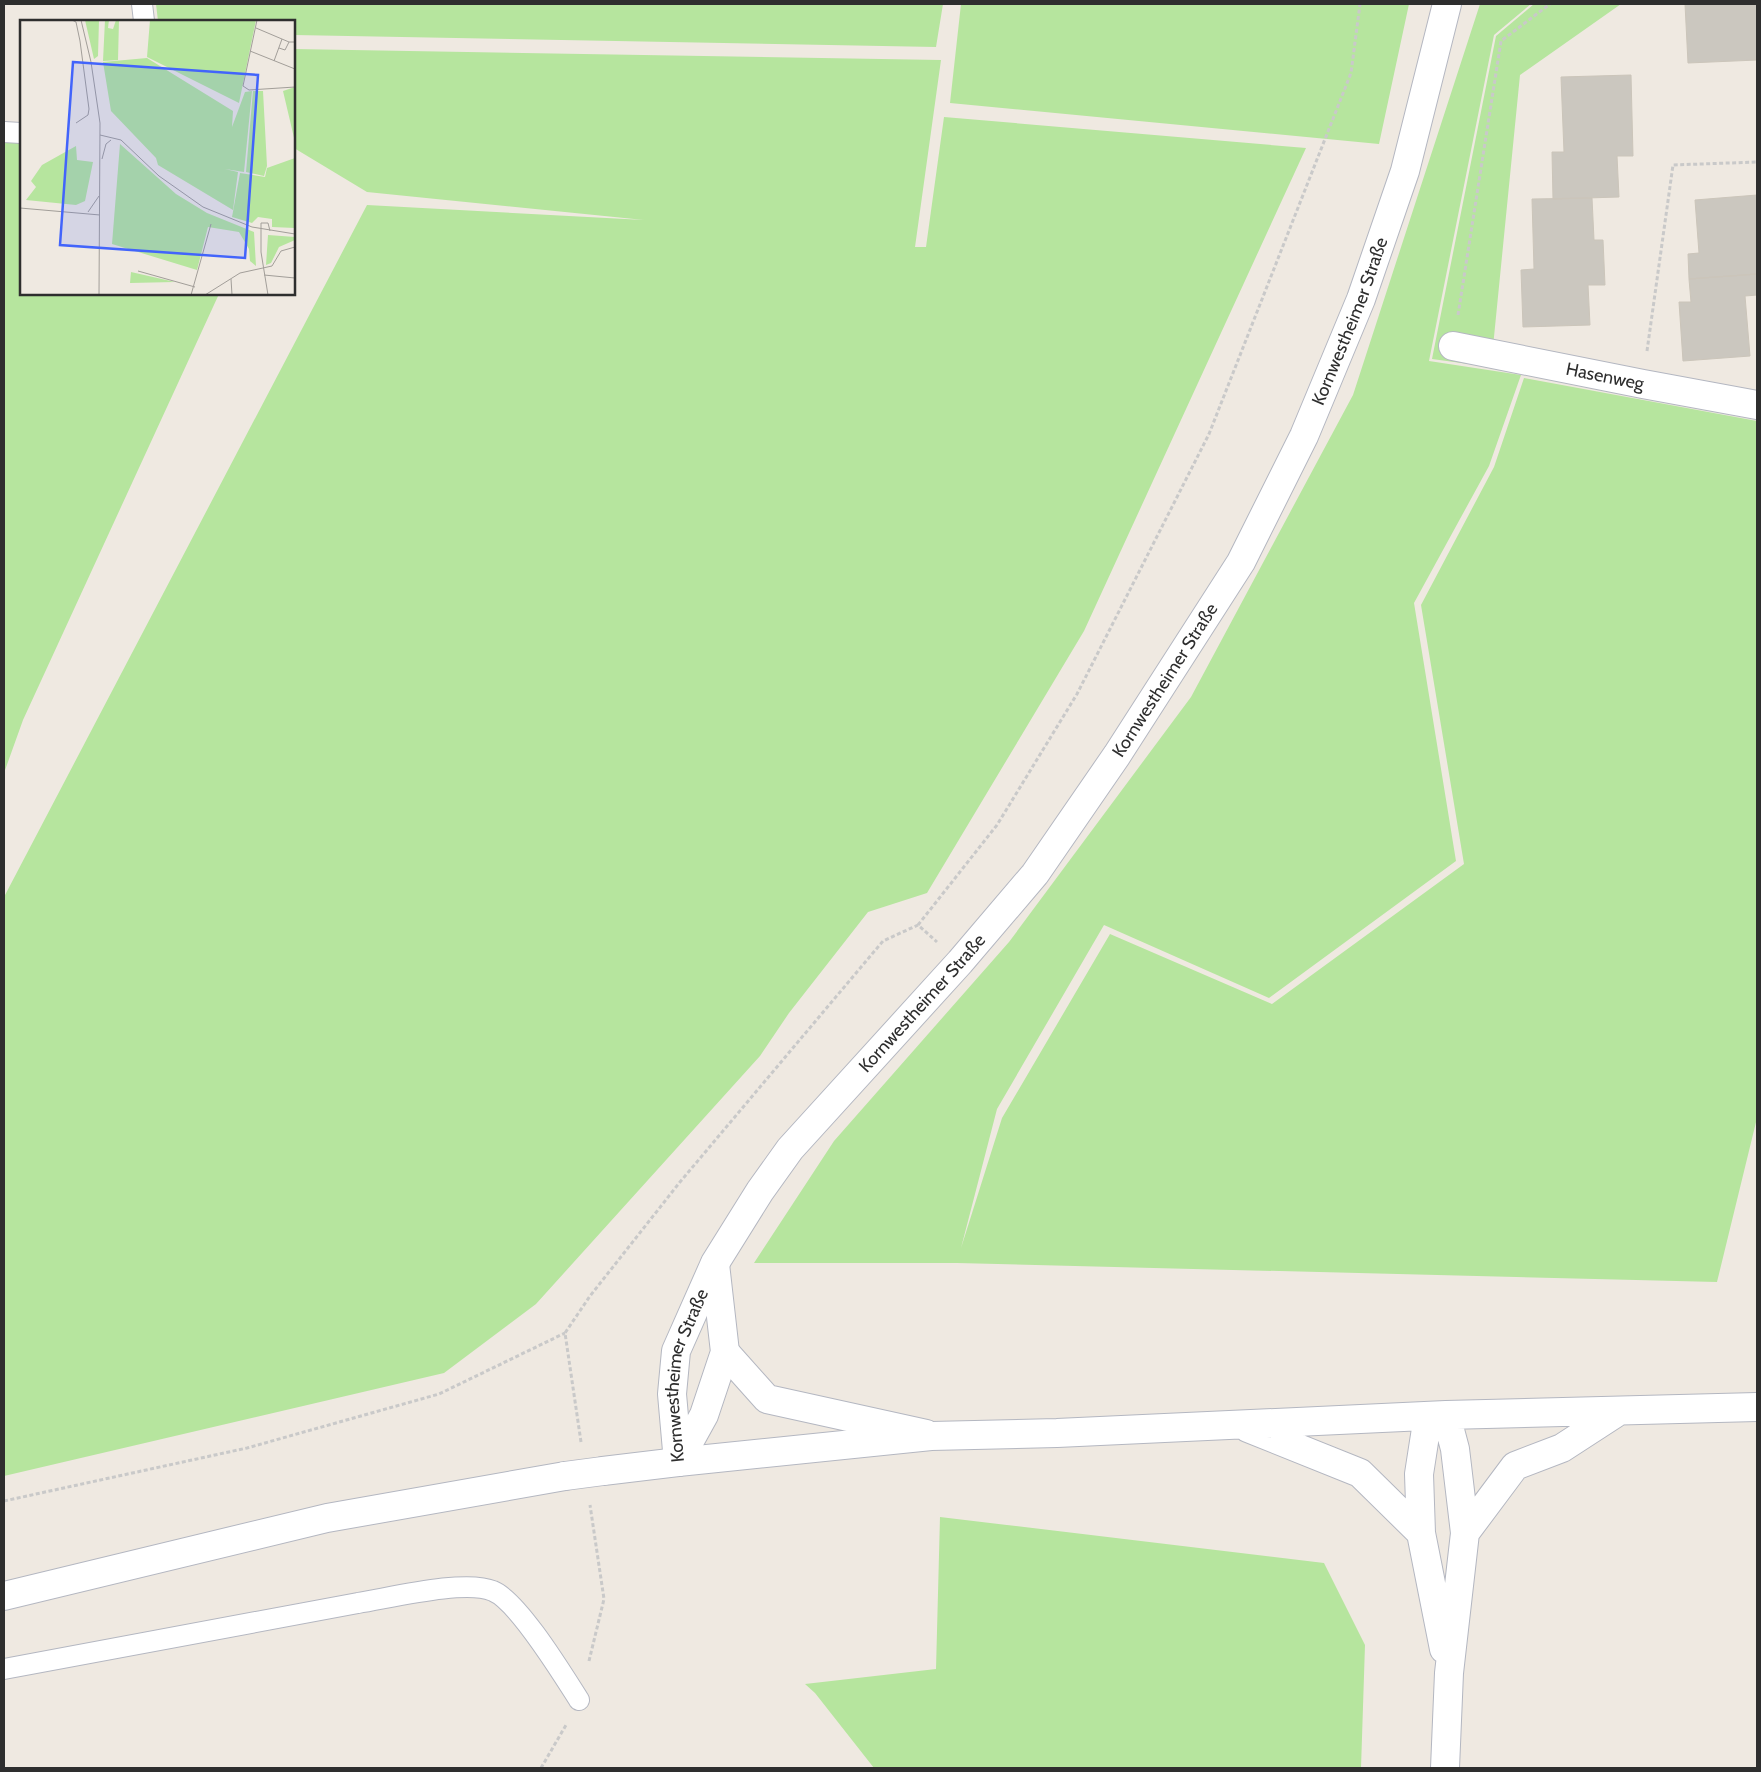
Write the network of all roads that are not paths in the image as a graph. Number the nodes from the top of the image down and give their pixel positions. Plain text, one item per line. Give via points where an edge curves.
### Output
1 (142, 4) edge
2 (1447, 4) edge
3 (144, 20) edge
4 (4, 132) edge
5 (20, 133) edge
6 (1453, 346) road end
7 (1757, 404) edge
8 (715, 1263) junction
9 (725, 1352) junction
10 (1757, 1406) edge
11 (1620, 1411) junction
12 (1437, 1415) junction
13 (1241, 1425) junction
14 (931, 1436) junction
15 (678, 1462) junction
16 (1421, 1533) junction
17 (1465, 1533) junction
18 (4, 1596) edge
19 (4, 1669) edge
20 (1449, 1673) junction
21 (579, 1700) dead end
22 (1445, 1768) edge

1 - 3 lane
2 - 8 main road, Kornwestheimer Straße via 1405,171 1362,299 1304,436 1241,562 1117,755 1035,874 790,1150
4 - 5 lane
6 - 7 main road, Hasenweg
8 - 9 main road, Kornwestheimer Straße
8 - 15 main road, Kornwestheimer Straße via 676,1351 672,1394
9 - 14 main road, Kornwestheimer Straße via 767,1399
9 - 15 main road, Kornwestheimer Straße via 704,1415
10 - 11 main road
11 - 12 main road
11 - 17 main road via 1562,1448 1515,1466
12 - 13 main road
12 - 16 main road via 1419,1474
12 - 17 main road via 1455,1449
13 - 14 main road
13 - 16 main road via 1360,1473
14 - 15 main road
15 - 18 main road, bridge via 565,1476 328,1518
16 - 20 main road
17 - 20 main road
19 - 21 lane via 310,1611 441,1589 480,1586 495,1592 512,1606
20 - 22 main road

